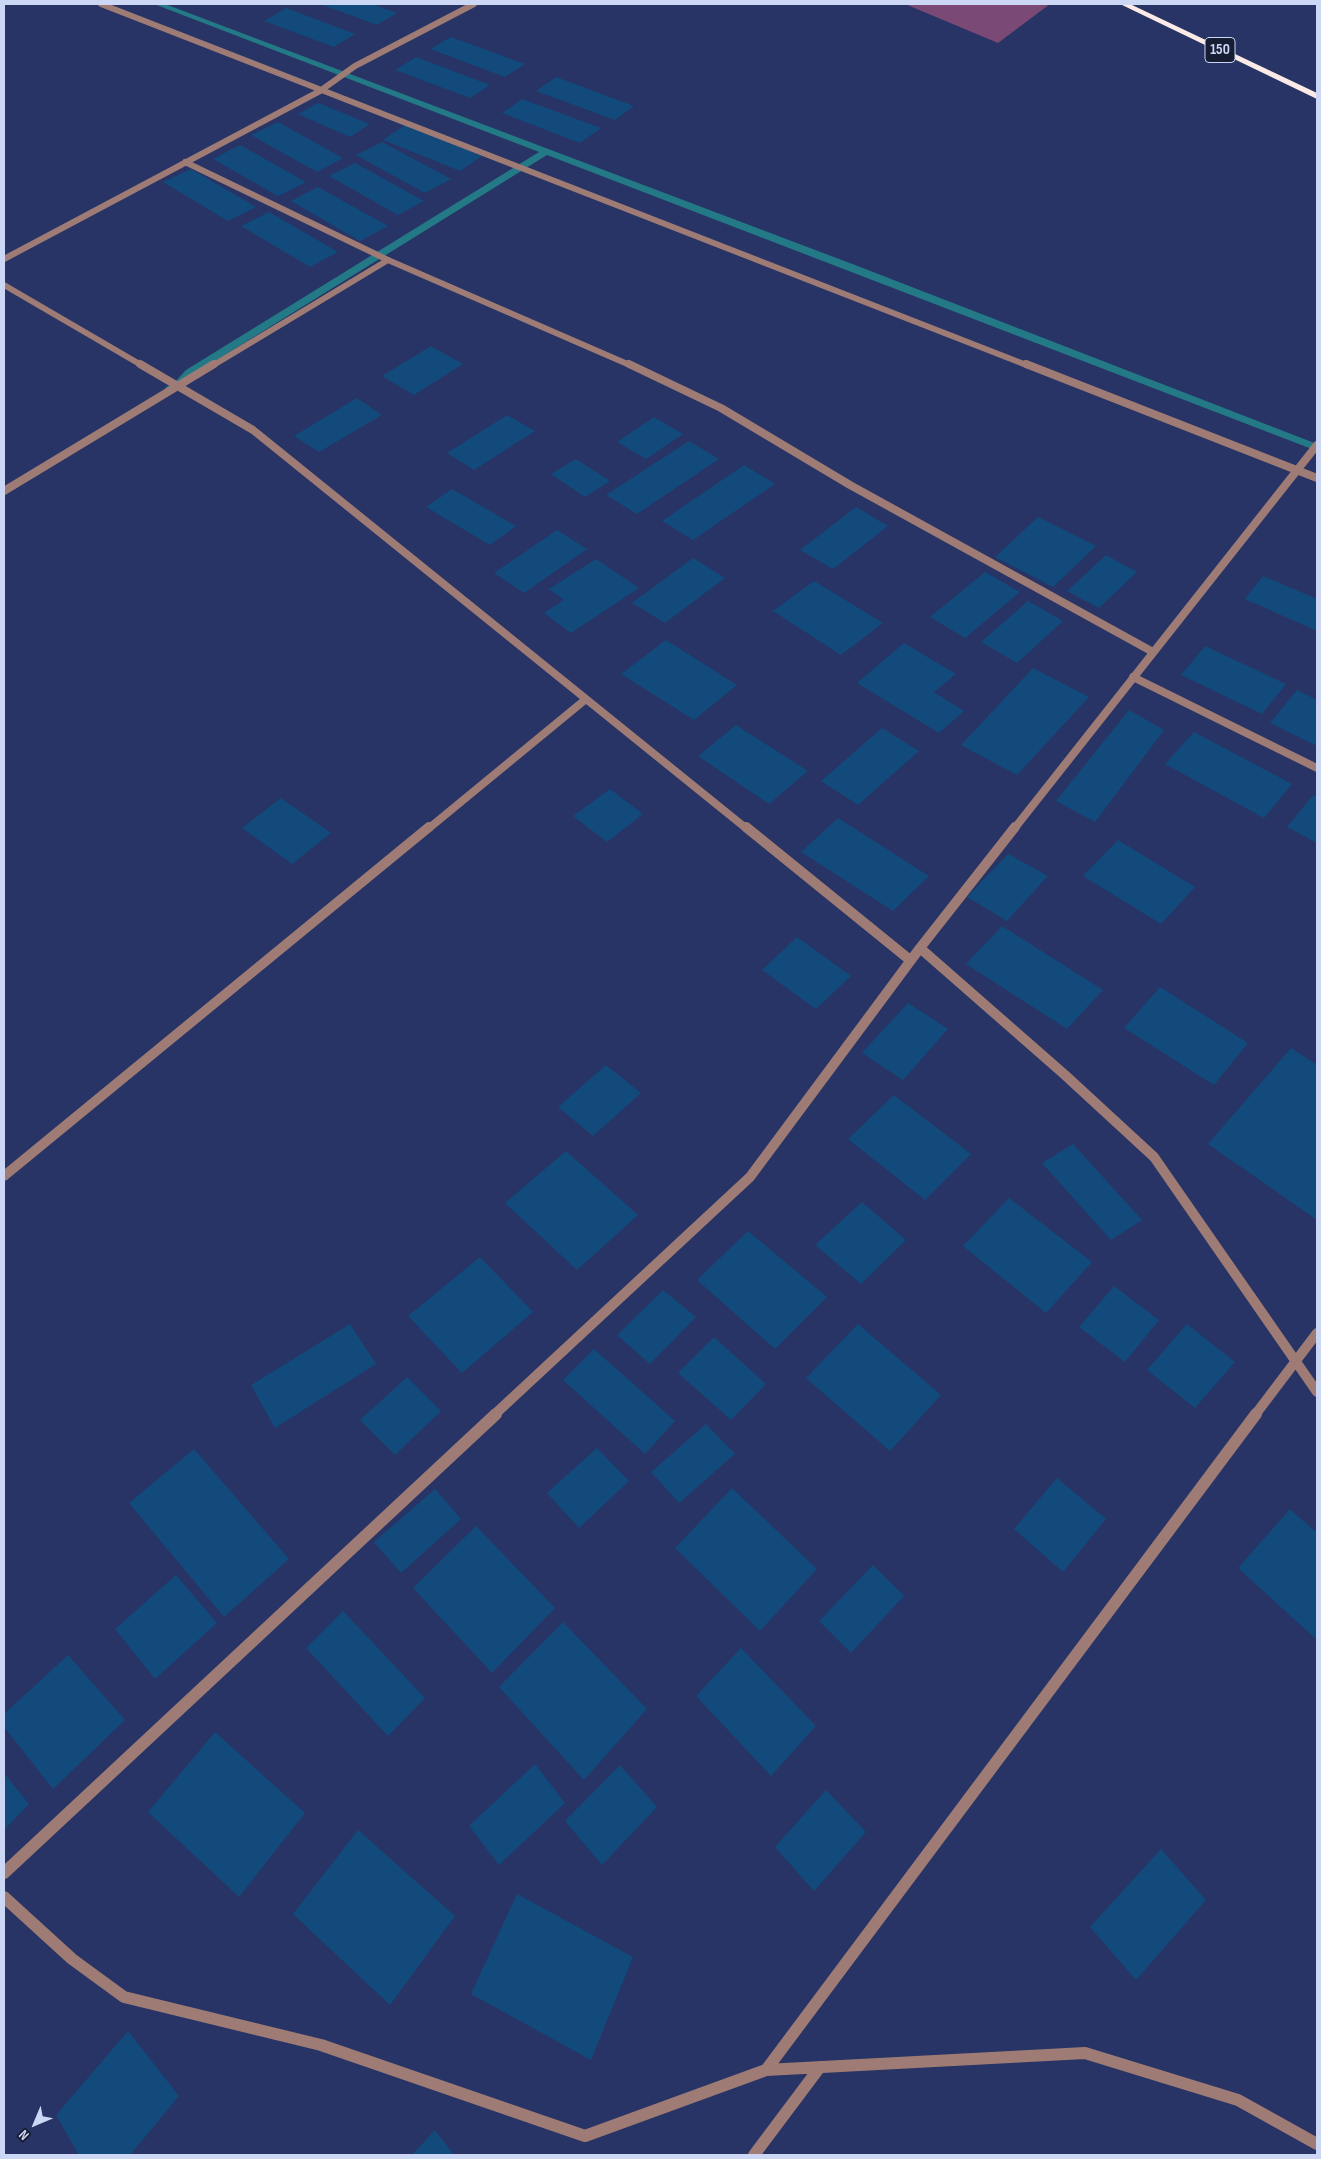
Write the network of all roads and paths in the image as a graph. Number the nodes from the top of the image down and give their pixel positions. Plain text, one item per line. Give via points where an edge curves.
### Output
1 (101, 4) edge
2 (474, 4) edge
3 (1124, 4) edge
4 (320, 91) junction
5 (1317, 96) edge
6 (185, 162) junction
7 (4, 259) edge
8 (388, 260) junction
9 (4, 285) edge
10 (178, 385) junction
11 (1317, 445) edge
12 (1296, 470) junction
13 (1317, 478) edge
14 (4, 491) edge
15 (1153, 652) junction
16 (1134, 677) junction
17 (586, 699) junction
18 (1317, 768) edge
19 (920, 948) junction
20 (910, 960) junction
21 (4, 1176) edge
22 (1317, 1333) edge
23 (1295, 1360) junction
24 (1317, 1392) edge
25 (4, 1873) edge
26 (4, 1897) edge
27 (820, 2067) junction
28 (766, 2070) junction
29 (1317, 2144) edge
30 (754, 2155) edge

1 - 4 street
2 - 4 street via 354,66
3 - 5 highway, 150
4 - 6 street
4 - 12 street
6 - 7 street
6 - 8 street
8 - 10 street
8 - 15 street via 590,346 721,408 850,485
9 - 10 street
10 - 14 street
10 - 17 street via 253,430
11 - 12 street
12 - 13 street
12 - 15 street
15 - 16 street
16 - 18 street
16 - 19 street
17 - 20 street
17 - 21 street
19 - 20 street
19 - 23 street via 1154,1156
20 - 25 street via 750,1177
22 - 23 street
23 - 24 street
23 - 28 street
26 - 28 street via 72,1959 124,1997 320,2045 585,2136
27 - 28 street
27 - 29 street via 1084,2054 1238,2100
27 - 30 street

